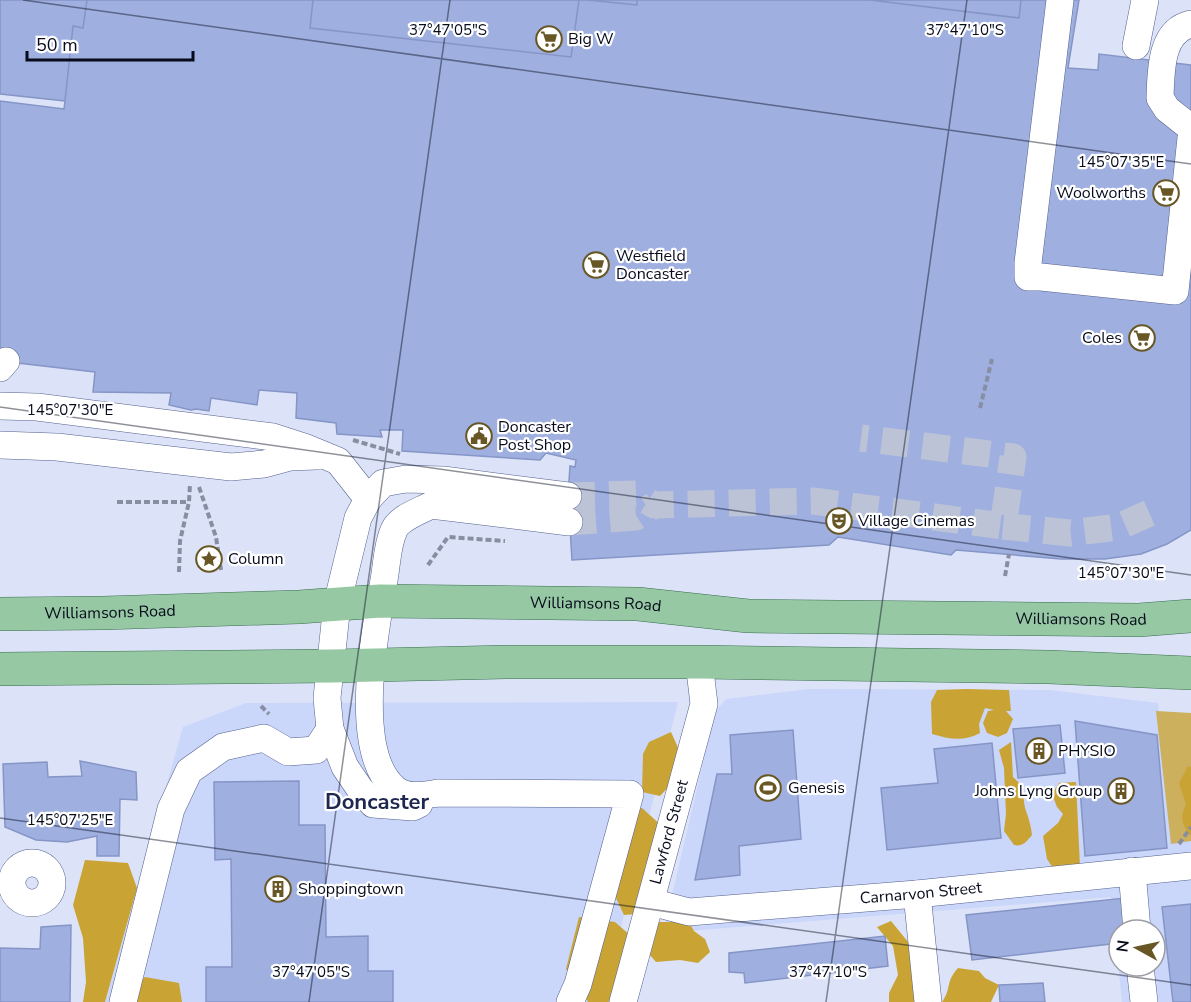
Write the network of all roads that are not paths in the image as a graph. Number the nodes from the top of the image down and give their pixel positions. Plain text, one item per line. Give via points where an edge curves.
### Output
1 (1060, 0) edge
2 (1145, 0) edge
3 (1191, 24) edge
4 (1136, 46) dead end
5 (1191, 128) edge
6 (1191, 138) edge
7 (0, 406) edge
8 (0, 445) edge
9 (338, 461) junction
10 (368, 499) junction
11 (1191, 595) edge
12 (380, 602) junction
13 (337, 604) junction
14 (0, 614) edge
15 (1191, 616) edge
16 (1139, 620) junction
17 (699, 662) junction
18 (372, 664) junction
19 (332, 666) junction
20 (0, 669) edge
21 (1139, 671) junction
22 (1191, 673) edge
23 (1191, 684) edge
24 (330, 729) junction
25 (438, 793) junction
26 (1191, 866) edge
27 (1132, 871) junction
28 (917, 894) junction
29 (651, 902) junction
30 (1136, 918) edge
31 (1141, 978) edge
32 (123, 1002) edge
33 (570, 1002) edge
34 (623, 1002) edge
35 (928, 1002) edge
36 (1144, 1002) edge

1 - 6 street via 1028,278 1175,291
2 - 4 street
3 - 5 street via 1171,36 1160,91 1162,103
7 - 9 street via 37,407 273,437
8 - 9 street via 57,447 231,467 313,455
9 - 10 street
10 - 12 street via 383,483 406,478 443,480 569,509 431,505 394,528
10 - 13 street via 358,518
11 - 16 main road
12 - 13 main road, Williamsons Road
12 - 16 main road, Williamsons Road via 638,604 748,616
12 - 18 street
13 - 14 main road, Williamsons Road
13 - 19 street
15 - 16 main road, Williamsons Road
17 - 18 main road
17 - 21 main road
17 - 29 street, Lawford Street via 704,704
18 - 19 main road
18 - 25 street via 368,712 371,743 380,769 395,789 414,797
19 - 20 main road
19 - 24 street via 327,698
21 - 22 main road
21 - 23 main road
24 - 25 street via 345,767 373,804 413,807
24 - 32 street via 316,750 288,752 264,738 223,747 189,771 171,808
25 - 33 street via 630,794
26 - 27 street, Carnarvon Street
27 - 28 street, Carnarvon Street
27 - 30 street
28 - 29 street, Carnarvon Street via 690,912
28 - 35 street
29 - 34 street, Lawford Street
31 - 36 street

